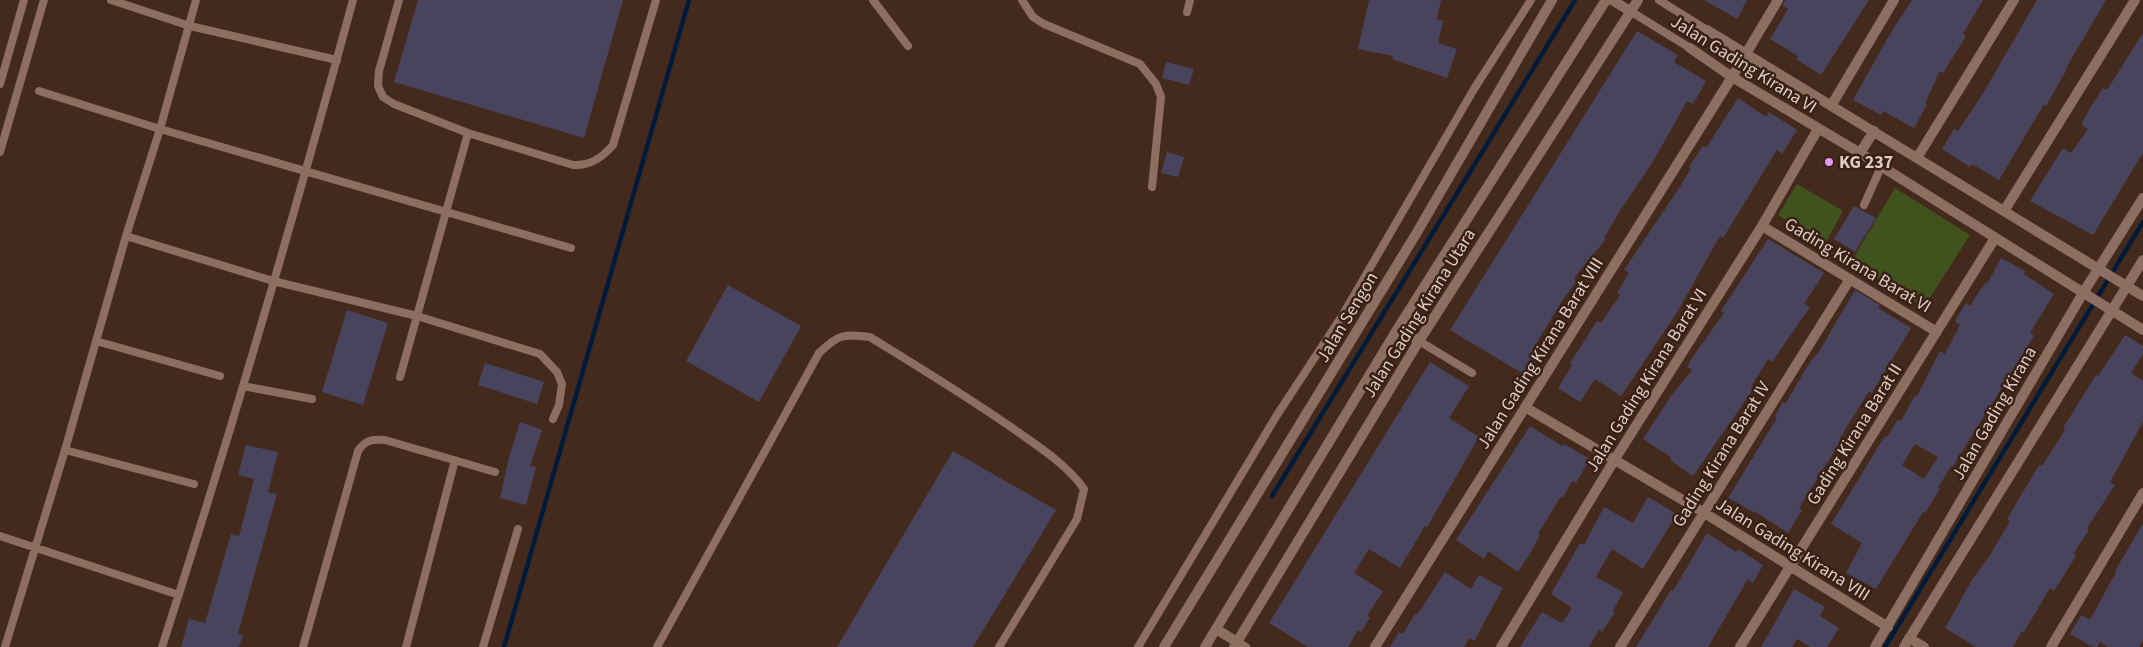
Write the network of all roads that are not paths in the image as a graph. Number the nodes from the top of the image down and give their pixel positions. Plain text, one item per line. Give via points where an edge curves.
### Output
1 (24, 0) edge
2 (44, 0) edge
3 (111, 0) edge
4 (196, 0) edge
5 (353, 0) edge
6 (399, 0) edge
7 (656, 0) edge
8 (873, 0) edge
9 (1022, 0) edge
10 (1190, 0) edge
11 (1531, 0) edge
12 (1552, 0) edge
13 (1606, 0) edge
14 (1612, 0) edge
15 (1638, 0) edge
16 (1659, 0) edge
17 (1778, 0) edge
18 (1894, 0) edge
19 (2014, 0) edge
20 (2135, 0) edge
21 (1630, 11) junction
22 (1186, 12) dead end
23 (190, 26) junction
24 (1707, 30) joint
25 (908, 46) dead end
26 (1690, 48) joint
27 (1745, 54) junction
28 (336, 60) junction
29 (1732, 77) junction
30 (0, 84) edge
31 (39, 91) dead end
32 (1831, 106) junction
33 (160, 129) junction
34 (1818, 129) junction
35 (1874, 132) junction
36 (468, 133) junction
37 (0, 152) edge
38 (1860, 153) junction
39 (1917, 158) junction
40 (1881, 167) junction
41 (306, 172) junction
42 (1152, 188) dead end
43 (2143, 198) edge
44 (1864, 205) dead end
45 (447, 211) junction
46 (2004, 211) junction
47 (1762, 226) junction
48 (126, 236) junction
49 (1995, 238) junction
50 (571, 248) dead end
51 (2143, 260) edge
52 (2102, 271) junction
53 (1850, 279) junction
54 (273, 281) junction
55 (2124, 284) junction
56 (2087, 295) junction
57 (2143, 296) edge
58 (2112, 311) junction
59 (417, 316) junction
60 (1398, 328) junction
61 (2143, 330) edge
62 (1937, 332) junction
63 (96, 341) junction
64 (1419, 341) junction
65 (1472, 373) dead end
66 (220, 376) dead end
67 (400, 376) dead end
68 (243, 386) junction
69 (312, 399) dead end
70 (1525, 407) junction
71 (553, 419) dead end
72 (65, 450) junction
73 (1615, 459) junction
74 (455, 460) junction
75 (496, 472) dead end
76 (194, 484) dead end
77 (2143, 493) edge
78 (1703, 512) junction
79 (518, 528) dead end
80 (0, 536) edge
81 (35, 547) junction
82 (1790, 566) junction
83 (179, 594) junction
84 (1888, 627) junction
85 (1216, 630) junction
86 (1907, 642) edge
87 (1239, 645) edge
88 (5, 647) edge
89 (162, 647) edge
90 (303, 647) edge
91 (406, 647) edge
92 (483, 647) edge
93 (656, 647) edge
94 (999, 647) edge
95 (1138, 647) edge
96 (1164, 647) edge
97 (1205, 647) edge
98 (1376, 647) edge
99 (1501, 647) edge
100 (1620, 647) edge
101 (1740, 647) edge
102 (1875, 647) edge
103 (1924, 647) edge
104 (2051, 647) edge

1 - 30 lane
2 - 37 lane
3 - 23 lane
4 - 23 lane
5 - 28 lane
6 - 36 lane via 379,71 378,86 383,97
7 - 36 lane via 613,145 605,155 593,162 573,165
8 - 25 lane
9 - 42 lane via 1034,17 1044,24 1140,64 1156,84 1161,97
10 - 22 lane
11 - 95 lane via 1474,89 1342,316 1277,416
12 - 96 street, Jalan Sengon via 1416,234
13 - 60 street, Jalan Gading Kirana Utara
14 - 21 street, Jalan Gading Kirana VI
15 - 21 street, Jalan Gading Kirana Utara
16 - 24 lane, Jalan Gading Kirana VI
17 - 27 street, Jalan Gading Kirana Barat VIII
18 - 32 street
19 - 39 street
20 - 46 street
21 - 26 lane, Jalan Gading Kirana VI
21 - 64 street, Jalan Gading Kirana Utara
23 - 28 lane
23 - 33 lane
24 - 27 street, Jalan Gading Kirana VI
26 - 29 street, Jalan Gading Kirana VI
27 - 29 street, Jalan Gading Kirana Barat VIII
27 - 32 street, Jalan Gading Kirana VI
28 - 41 lane
29 - 34 street, Jalan Gading Kirana VI
29 - 70 street, Jalan Gading Kirana Barat VIII
31 - 33 lane
32 - 35 street, Jalan Gading Kirana VI
33 - 41 lane
33 - 48 lane
34 - 38 street, Jalan Gading Kirana VI
34 - 47 street, Jalan Gading Kirana Barat VI
35 - 38 street
35 - 39 street, Jalan Gading Kirana VI
36 - 45 lane
38 - 40 street, Jalan Gading Kirana VI
39 - 46 street, Jalan Gading Kirana VI
40 - 44 lane
40 - 49 street, Jalan Gading Kirana VI
41 - 45 lane
41 - 54 lane
43 - 52 street, Jalan Gading Kirana
45 - 50 lane
45 - 59 lane
46 - 52 street, Jalan Gading Kirana VI
47 - 53 street, Gading Kirana Barat VI
47 - 73 street, Jalan Gading Kirana Barat VI
48 - 54 lane
48 - 63 lane
49 - 56 street, Jalan Gading Kirana VI
49 - 62 street, Gading Kirana Barat II
51 - 55 street
52 - 55 street, Jalan Gading Kirana VI
52 - 56 street, Jalan Gading Kirana
53 - 62 street, Gading Kirana Barat VI
53 - 78 street, Gading Kirana Barat IV
54 - 59 lane
54 - 68 lane
55 - 57 street, Jalan Gading Kirana VI
55 - 58 street
56 - 58 street, Jalan Gading Kirana VI
56 - 84 street, Jalan Gading Kirana
58 - 61 street, Jalan Gading Kirana VI
58 - 86 street
59 - 67 lane
59 - 71 lane via 540,354 557,372 562,384
60 - 64 street
60 - 85 street, Jalan Gading Kirana Utara
62 - 82 street, Gading Kirana Barat II
63 - 66 lane
63 - 72 lane
64 - 65 lane
64 - 87 street, Jalan Gading Kirana Utara
68 - 69 lane
68 - 83 lane
70 - 73 street, Jalan Gading Kirana VIII
70 - 98 street, Jalan Gading Kirana Barat VIII
72 - 76 lane
72 - 81 lane
73 - 78 street, Jalan Gading Kirana VIII
73 - 99 street, Jalan Gading Kirana Barat VI
74 - 75 lane
74 - 90 lane via 384,440 375,439 363,444 358,451
74 - 91 lane
77 - 104 street
78 - 82 street, Jalan Gading Kirana VIII
78 - 100 street, Gading Kirana Barat IV
79 - 92 lane
80 - 81 lane
81 - 83 lane
81 - 88 lane
82 - 84 street, Jalan Gading Kirana VIII
82 - 101 street, Gading Kirana Barat II
83 - 89 lane
84 - 102 street, Jalan Gading Kirana
85 - 87 street
85 - 97 street, Jalan Gading Kirana Utara
86 - 103 street
93 - 94 lane via 819,354 834,339 848,334 870,337 987,410 1044,450 1074,475 1084,489 1077,519

